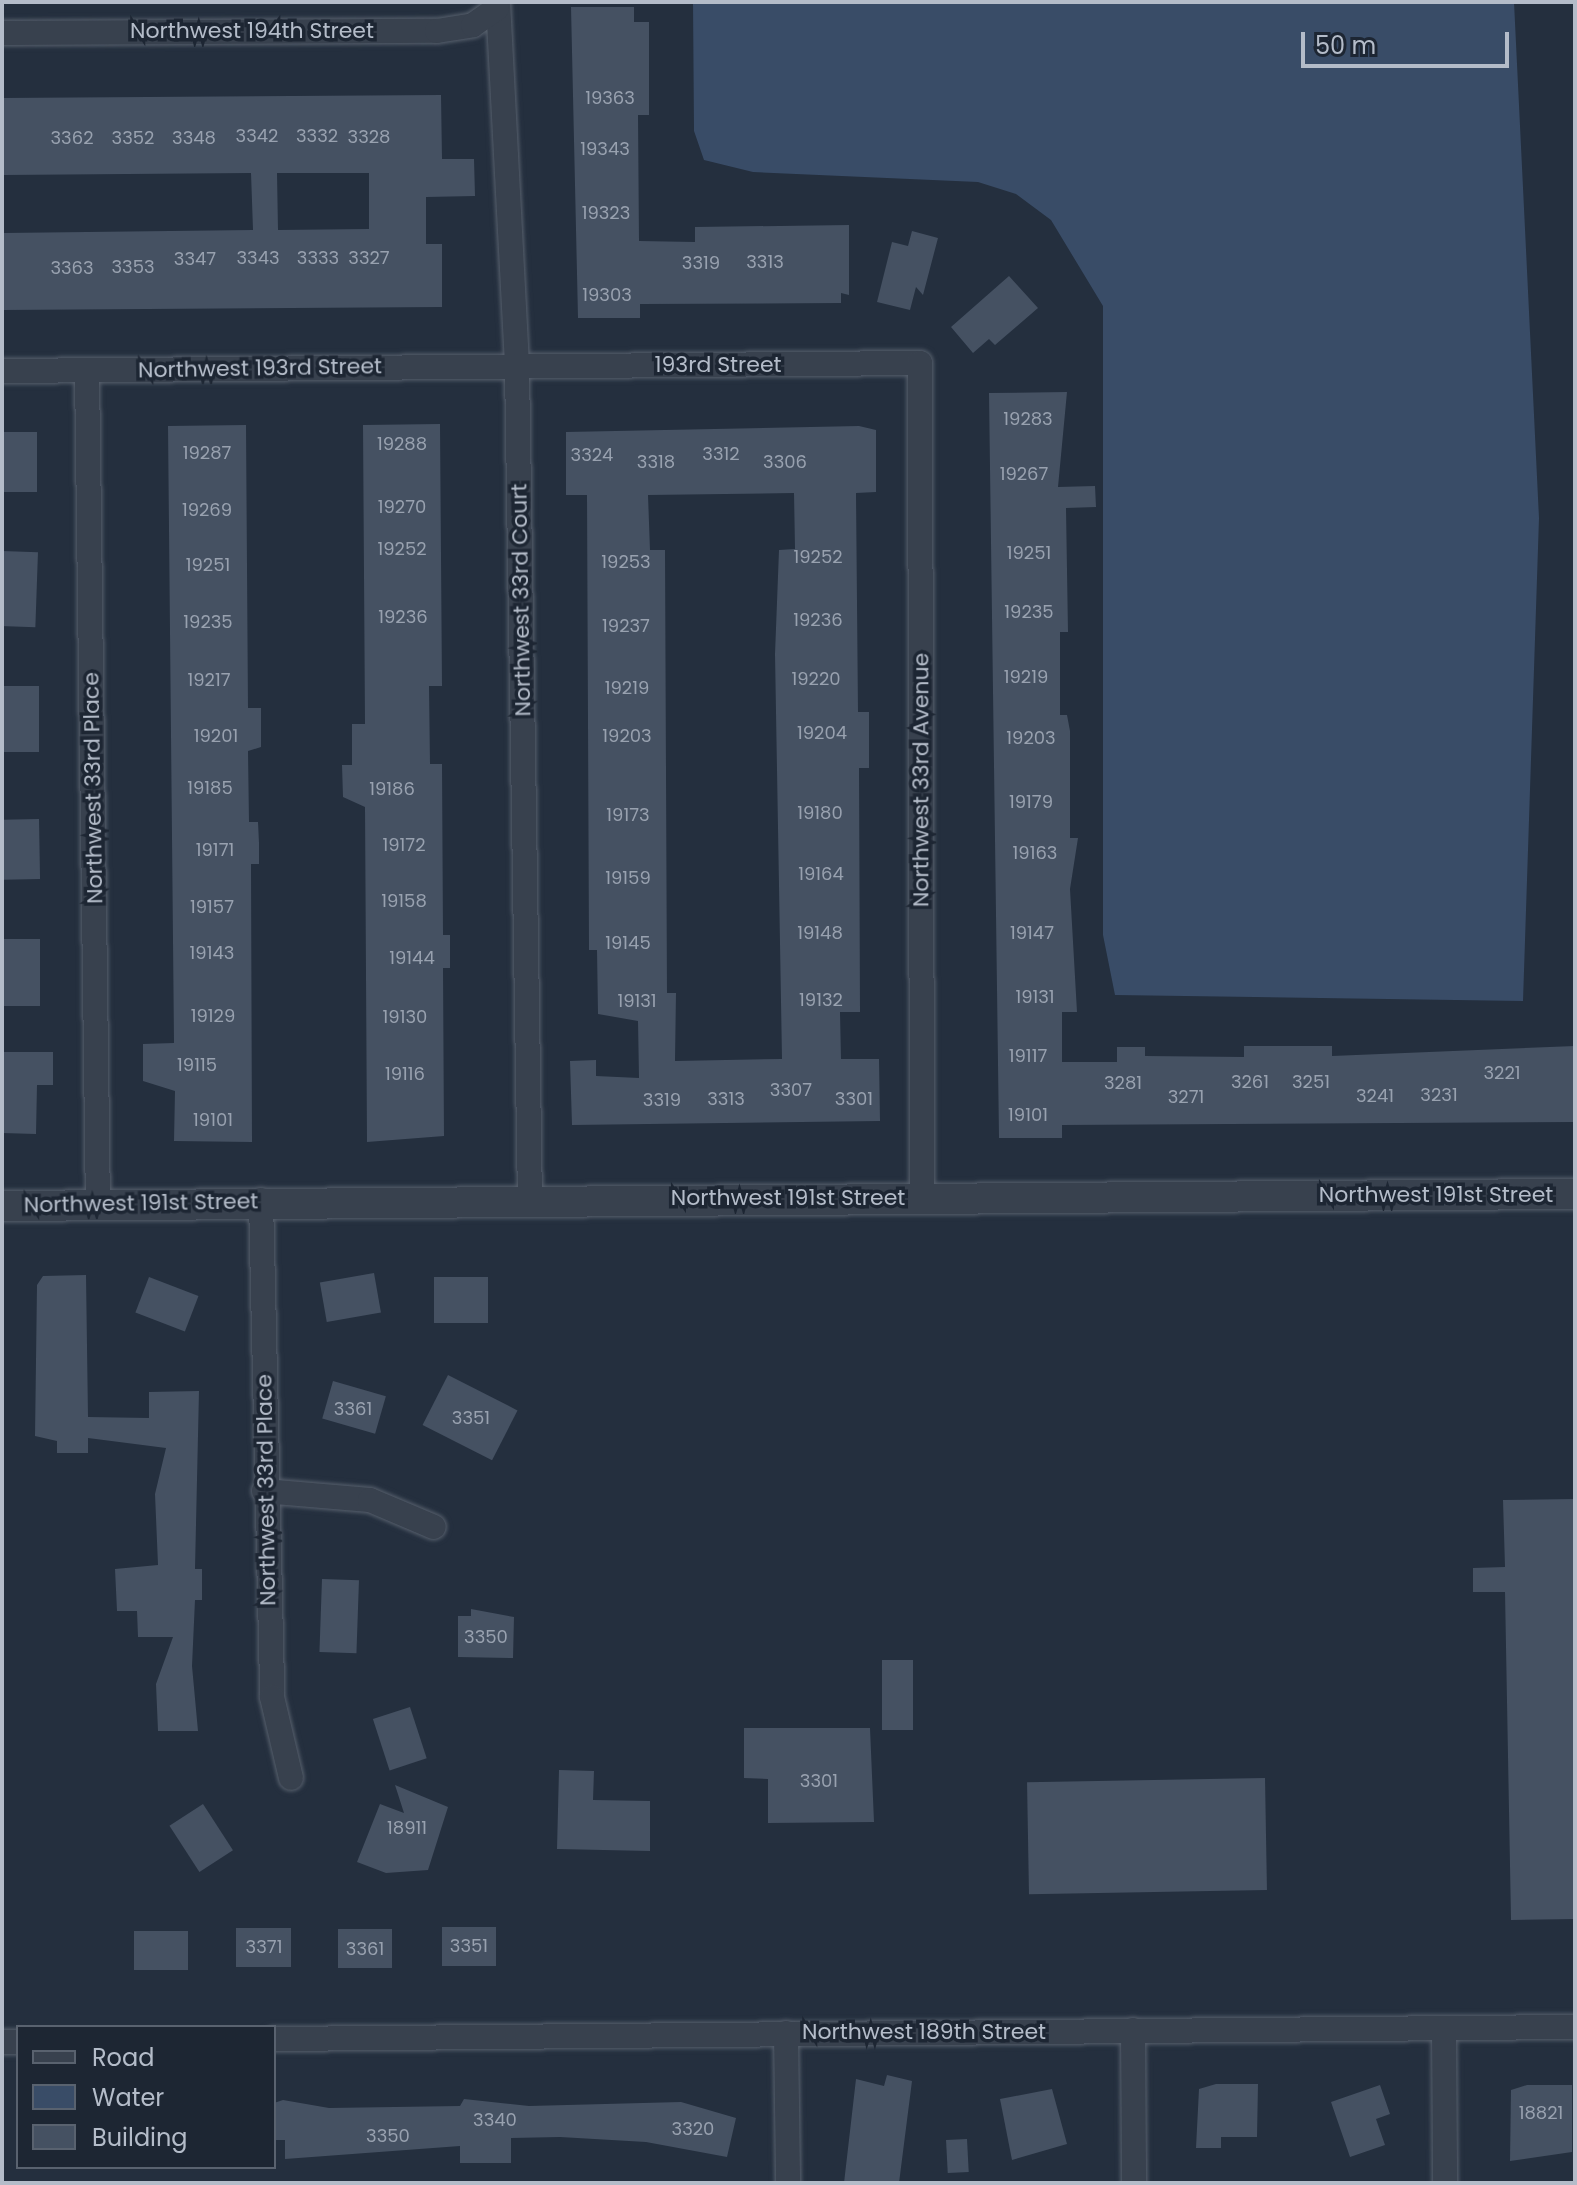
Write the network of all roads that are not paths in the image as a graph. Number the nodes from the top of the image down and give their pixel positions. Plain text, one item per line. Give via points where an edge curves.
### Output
1 (498, 5) edge
2 (2, 33) edge
3 (920, 363) joint
4 (517, 366) junction
5 (87, 370) junction
6 (2, 371) edge
7 (1575, 1194) edge
8 (922, 1197) junction
9 (530, 1199) junction
10 (261, 1200) junction
11 (98, 1205) junction
12 (2, 1206) edge
13 (264, 1491) junction
14 (434, 1527) dead end
15 (291, 1778) dead end
16 (1575, 2027) edge
17 (1444, 2028) junction
18 (1133, 2030) junction
19 (786, 2033) junction
20 (276, 2039) edge
21 (788, 2183) edge
22 (1134, 2183) edge
23 (1445, 2183) edge

1 - 2 street, Northwest 194th Street via 473,25 437,31
1 - 4 street, Northwest 33rd Court
3 - 4 street, 193rd Street
3 - 8 street, Northwest 33rd Avenue
4 - 5 street, Northwest 193rd Street
4 - 9 street, Northwest 33rd Court
5 - 6 street, Northwest 193rd Street
5 - 11 street, Northwest 33rd Place
7 - 8 street, Northwest 191st Street
8 - 9 street, Northwest 191st Street
9 - 10 street, Northwest 191st Street
10 - 11 street, Northwest 191st Street
10 - 13 street, Northwest 33rd Place
11 - 12 street, Northwest 191st Street
13 - 14 street via 370,1500
13 - 15 street, Northwest 33rd Place via 272,1697
16 - 17 street, Northwest 189th Street
17 - 18 street, Northwest 189th Street
17 - 23 street
18 - 19 street, Northwest 189th Street
18 - 22 street
19 - 20 street, Northwest 189th Street
19 - 21 street

